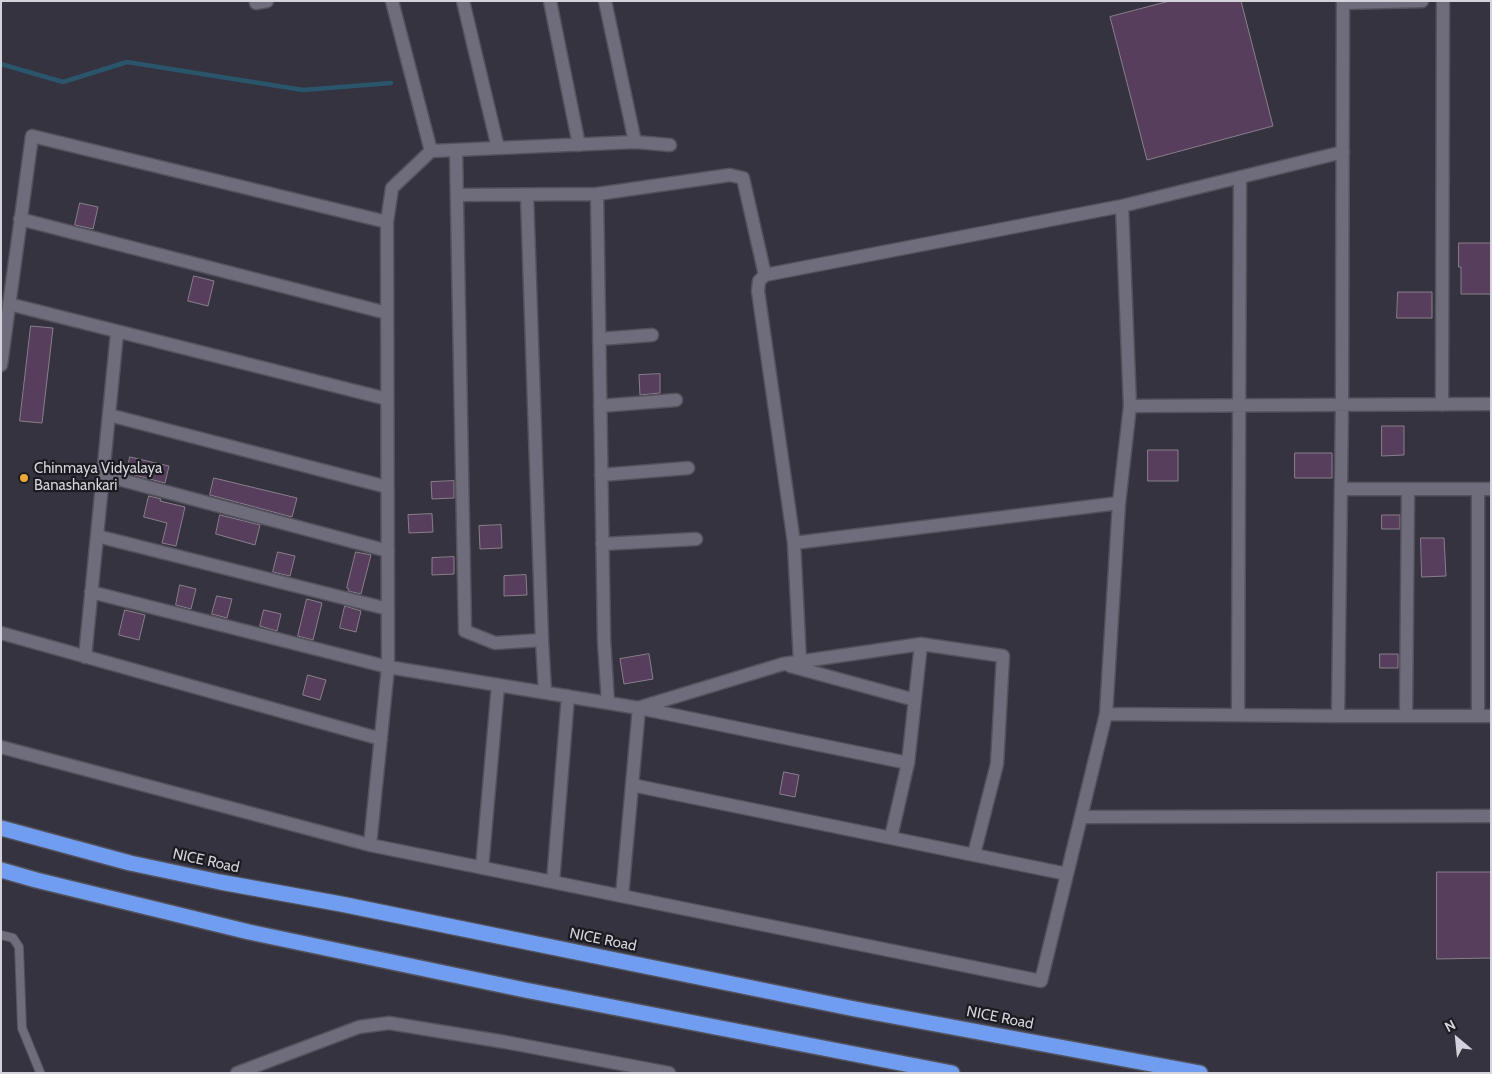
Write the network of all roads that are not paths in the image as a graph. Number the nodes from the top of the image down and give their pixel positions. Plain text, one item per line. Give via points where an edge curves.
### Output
1 (392, 1) edge
2 (463, 1) edge
3 (550, 1) edge
4 (605, 1) edge
5 (1422, 1) edge
6 (1443, 1) edge
7 (1343, 2) edge
8 (635, 142) junction
9 (670, 144) dead end
10 (579, 145) junction
11 (498, 148) junction
12 (456, 150) junction
13 (431, 151) junction
14 (1343, 152) junction
15 (1240, 177) junction
16 (597, 194) junction
17 (457, 195) junction
18 (528, 196) junction
19 (1122, 206) junction
20 (20, 219) junction
21 (387, 222) junction
22 (765, 275) junction
23 (9, 304) junction
24 (387, 313) junction
25 (117, 333) junction
26 (652, 335) dead end
27 (599, 339) junction
28 (1, 365) edge
29 (387, 399) junction
30 (676, 400) dead end
31 (1491, 404) edge
32 (1342, 405) junction
33 (1442, 405) junction
34 (600, 406) junction
35 (1130, 406) junction
36 (1239, 406) junction
37 (109, 415) junction
38 (688, 468) dead end
39 (103, 475) junction
40 (601, 475) junction
41 (388, 487) junction
42 (1341, 489) junction
43 (1408, 489) junction
44 (1484, 489) edge
45 (1119, 503) junction
46 (97, 536) junction
47 (696, 539) dead end
48 (794, 543) junction
49 (602, 544) junction
50 (388, 550) junction
51 (91, 592) junction
52 (388, 609) junction
53 (1, 633) edge
54 (542, 640) junction
55 (921, 644) junction
56 (85, 656) junction
57 (800, 662) junction
58 (783, 664) junction
59 (388, 667) junction
60 (498, 685) junction
61 (545, 692) junction
62 (568, 696) junction
63 (915, 700) junction
64 (608, 703) junction
65 (638, 708) junction
66 (1106, 714) junction
67 (1238, 715) junction
68 (1338, 716) junction
69 (1406, 716) junction
70 (1485, 716) edge
71 (381, 739) junction
72 (1, 747) edge
73 (908, 762) junction
74 (632, 785) junction
75 (1491, 816) edge
76 (1081, 817) junction
77 (1, 828) edge
78 (891, 838) junction
79 (370, 845) junction
80 (974, 854) junction
81 (482, 868) junction
82 (1, 870) edge
83 (1067, 874) junction
84 (553, 882) junction
85 (622, 896) junction
86 (1, 935) edge
87 (647, 1071) edge
88 (40, 1072) edge
89 (238, 1073) edge
90 (670, 1073) edge
91 (952, 1073) edge
92 (1200, 1073) edge

1 - 13 street
2 - 11 street
3 - 10 street
4 - 8 street
5 - 7 street
6 - 33 street
7 - 14 street
8 - 9 street
8 - 10 street
10 - 11 street
11 - 12 street
12 - 13 street
12 - 17 street
13 - 21 street via 392,188
14 - 15 street
14 - 32 street
15 - 19 street
15 - 36 street
16 - 18 street
16 - 22 street via 730,175 743,178
16 - 27 street
17 - 18 street
17 - 54 street via 465,630 495,643
18 - 54 street
19 - 22 street
19 - 35 street
20 - 21 street via 32,136
20 - 23 street
20 - 24 street
21 - 24 street
22 - 48 street via 757,286
23 - 25 street
23 - 28 street
24 - 29 street
25 - 29 street
25 - 37 street
26 - 27 street
27 - 34 street
29 - 41 street
30 - 34 street
31 - 33 street
32 - 33 street
32 - 36 street
32 - 42 street
34 - 40 street
35 - 36 street
35 - 45 street
36 - 67 street
37 - 39 street
37 - 41 street
38 - 40 street
39 - 46 street
39 - 50 street
40 - 49 street
41 - 50 street
42 - 43 street
42 - 68 street
43 - 44 street
43 - 69 street
44 - 70 street
45 - 48 street
45 - 66 street
46 - 51 street
46 - 52 street
47 - 49 street
48 - 57 street
49 - 64 street
50 - 52 street
51 - 56 street
51 - 59 street
52 - 59 street
53 - 56 street
54 - 61 street
55 - 57 street
55 - 63 street
55 - 80 street via 1003,656 997,764
56 - 71 street
57 - 58 street
58 - 63 street
58 - 65 street
59 - 60 street
59 - 71 street
60 - 61 street
60 - 81 street
61 - 62 street
62 - 64 street
62 - 84 street
63 - 73 street
64 - 65 street
65 - 73 street
65 - 74 street
66 - 67 street
66 - 76 street
67 - 68 street
68 - 69 street
69 - 70 street
71 - 79 street
72 - 79 street
73 - 78 street
74 - 78 street
74 - 85 street
75 - 76 street
76 - 83 street
77 - 92 highway, NICE Road via 130,863 220,882 855,1009
78 - 80 street
79 - 81 street
80 - 83 street
81 - 84 street
82 - 91 highway via 259,934 525,990
83 - 85 street via 1041,981
84 - 85 street
86 - 88 lane via 13,938 19,947 22,1028
87 - 89 street via 505,1042 389,1023 359,1028
87 - 90 street

